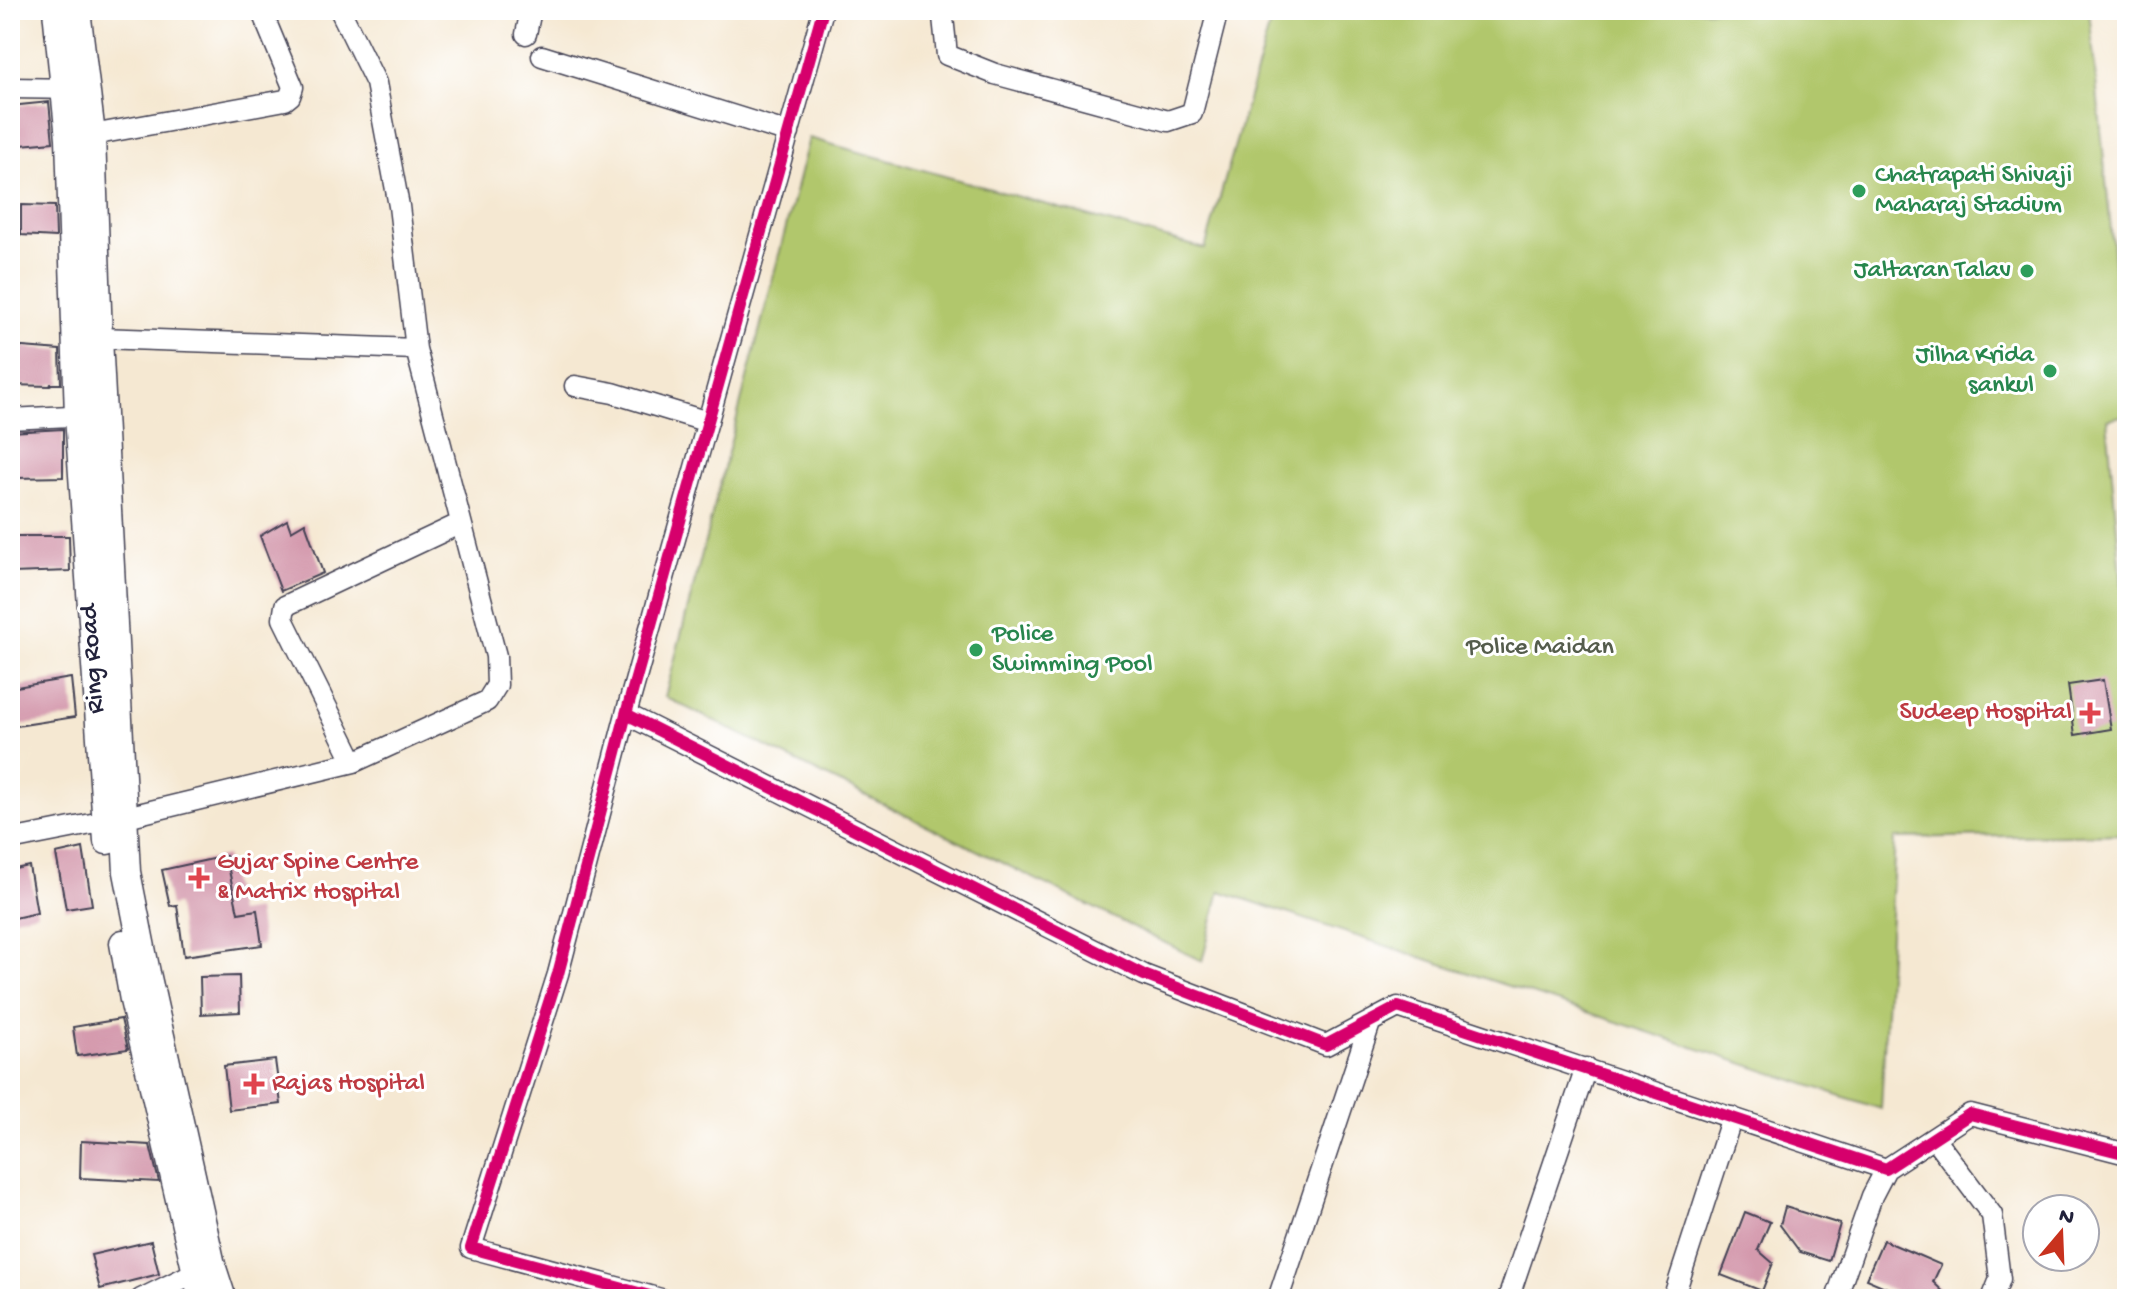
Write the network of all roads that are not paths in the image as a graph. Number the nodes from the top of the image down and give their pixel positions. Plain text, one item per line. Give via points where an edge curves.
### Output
1 (56, 10) edge
2 (77, 10) edge
3 (261, 10) edge
4 (340, 10) edge
5 (531, 10) edge
6 (823, 10) edge
7 (945, 10) edge
8 (1218, 10) edge
9 (526, 34) dead end
10 (542, 56) dead end
11 (10, 88) edge
12 (75, 89) junction
13 (789, 133) junction
14 (92, 135) junction
15 (99, 338) junction
16 (416, 349) junction
17 (575, 386) dead end
18 (91, 415) junction
19 (10, 419) edge
20 (708, 422) junction
21 (461, 523) junction
22 (626, 714) junction
23 (354, 762) junction
24 (113, 819) junction
25 (10, 840) edge
26 (1370, 1023) junction
27 (1586, 1068) junction
28 (1732, 1117) junction
29 (1934, 1138) junction
30 (2127, 1154) edge
31 (1886, 1169) junction
32 (203, 1268) junction
33 (141, 1299) edge
34 (202, 1299) edge
35 (223, 1299) edge
36 (661, 1299) edge
37 (1278, 1299) edge
38 (1508, 1299) edge
39 (1673, 1299) edge
40 (1836, 1299) edge
41 (1992, 1299) edge

1 - 12 main road, Ring Road
2 - 12 main road
3 - 14 street via 293,87 285,100
4 - 16 street via 376,83 399,206
5 - 9 street
6 - 13 street
7 - 8 street via 947,55 995,74 1168,121 1192,113
10 - 13 street
11 - 12 street
12 - 14 main road
12 - 18 main road, Ring Road via 69,138
13 - 20 street
14 - 15 main road
15 - 16 street
15 - 18 main road
16 - 21 street
17 - 20 street
18 - 19 street
18 - 24 main road, Ring Road
20 - 22 street
21 - 23 street via 496,656 497,685 487,701
21 - 23 street via 285,606 283,619
22 - 26 street via 1144,975 1326,1045
22 - 36 street via 558,974 471,1248
23 - 24 street
24 - 25 street
24 - 32 main road, Ring Road via 111,877 133,1000
26 - 27 street via 1398,1007
26 - 37 street
27 - 28 street
27 - 38 street
28 - 31 street
28 - 39 street
29 - 30 street via 1970,1114
29 - 31 street
29 - 41 street via 1992,1215 2000,1279
31 - 40 street
32 - 33 street
32 - 34 main road, Ring Road
32 - 35 main road

